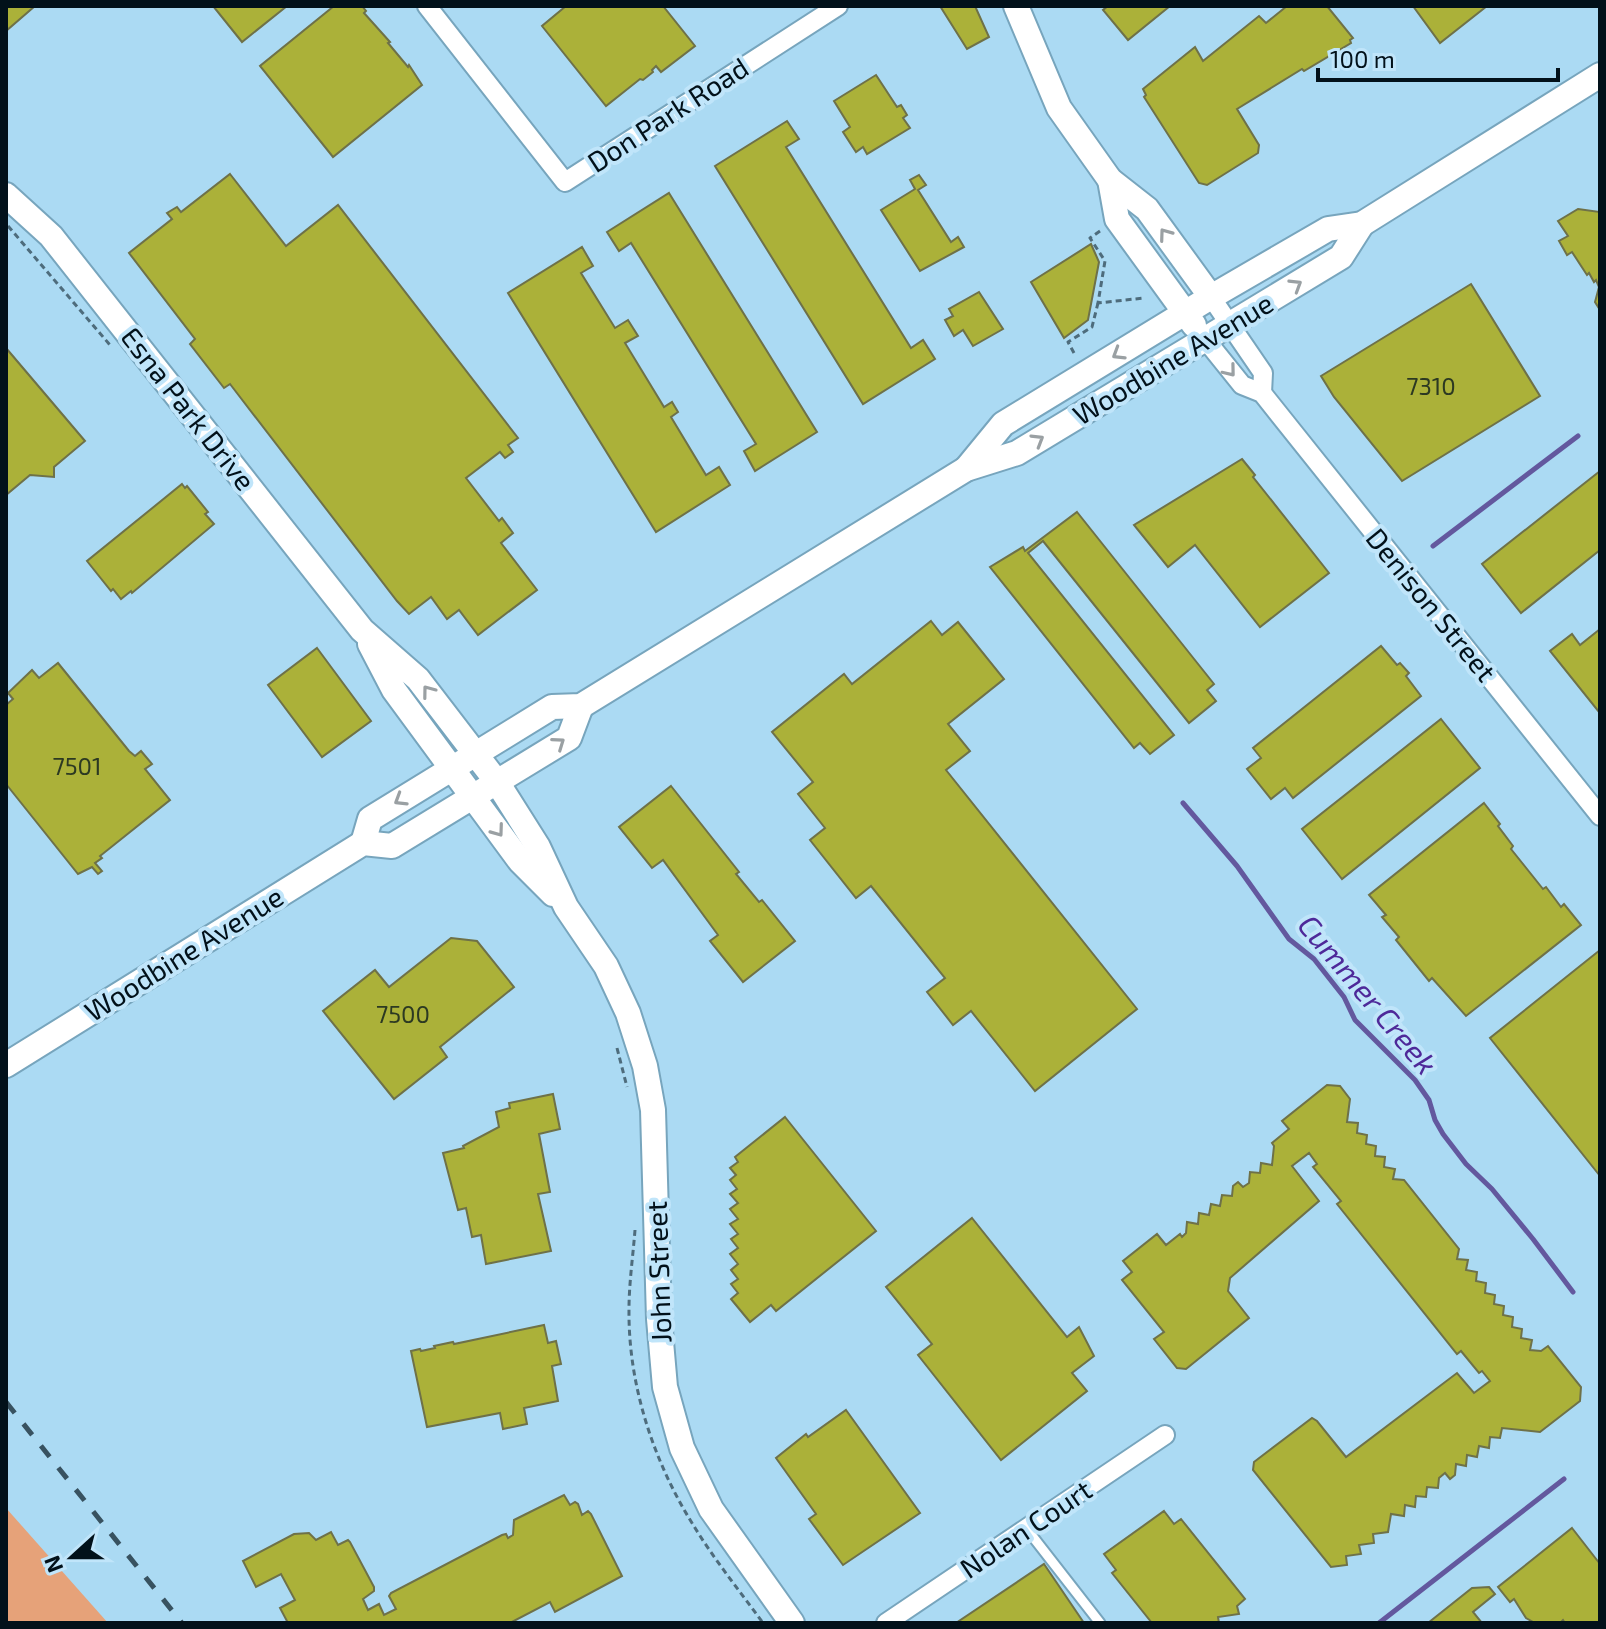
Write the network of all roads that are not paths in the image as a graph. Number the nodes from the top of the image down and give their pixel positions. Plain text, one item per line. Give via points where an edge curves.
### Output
1 (427, 6) edge
2 (838, 6) edge
3 (1016, 6) edge
4 (1600, 75) edge
5 (1110, 180) junction
6 (6, 195) edge
7 (1362, 224) junction
8 (1211, 297) junction
9 (1184, 313) junction
10 (1230, 325) junction
11 (1205, 339) junction
12 (1262, 393) junction
13 (966, 469) junction
14 (362, 630) junction
15 (581, 706) junction
16 (475, 753) junction
17 (452, 768) junction
18 (497, 782) junction
19 (472, 795) junction
20 (1600, 816) edge
21 (363, 843) junction
22 (566, 907) junction
23 (6, 1065) edge
24 (1165, 1435) dead end
25 (1026, 1528) junction
26 (792, 1623) edge
27 (886, 1623) edge
28 (1100, 1623) edge

1 - 2 street, Don Park Road via 565,182
3 - 5 main road, Denison Street via 1059,108
4 - 7 main road, Woodbine Avenue
8 -> 5 main road, Denison Street via 1147,209
5 - 9 main road, Denison Street via 1117,219
6 - 14 main road, Esna Park Drive via 51,236
7 - 8 main road, Woodbine Avenue via 1328,229
10 -> 7 main road, Woodbine Avenue via 1341,257
8 - 9 main road, Woodbine Avenue
8 - 10 street, Denison Street
9 - 11 main road, Denison Street
9 -> 13 main road, Woodbine Avenue via 1003,424
10 - 11 main road, Woodbine Avenue
10 - 12 street, Denison Street via 1263,373
11 -> 12 street, Denison Street via 1242,385
13 -> 11 main road, Woodbine Avenue via 1017,453
12 - 20 street, Denison Street
13 - 15 main road, Woodbine Avenue
16 -> 14 main road, Esna Park Drive via 418,679
14 - 17 main road, Esna Park Drive via 394,690
15 - 16 main road, Woodbine Avenue via 552,707
18 -> 15 main road, Woodbine Avenue via 569,738
16 - 17 main road, Woodbine Avenue
16 - 18 main road, John Street
17 - 19 main road, John Street
17 -> 21 main road, Woodbine Avenue via 370,819
18 - 19 main road, Woodbine Avenue
18 - 22 main road, John Street via 538,847
19 - 21 main road, Woodbine Avenue via 392,846
19 -> 22 main road, John Street via 520,861
21 - 23 main road, Woodbine Avenue
22 - 26 main road, John Street via 606,966 645,1066 653,1110 664,1374 682,1448 711,1509
24 - 25 street, Nolan Court
25 - 27 street, Nolan Court
25 - 28 lane

